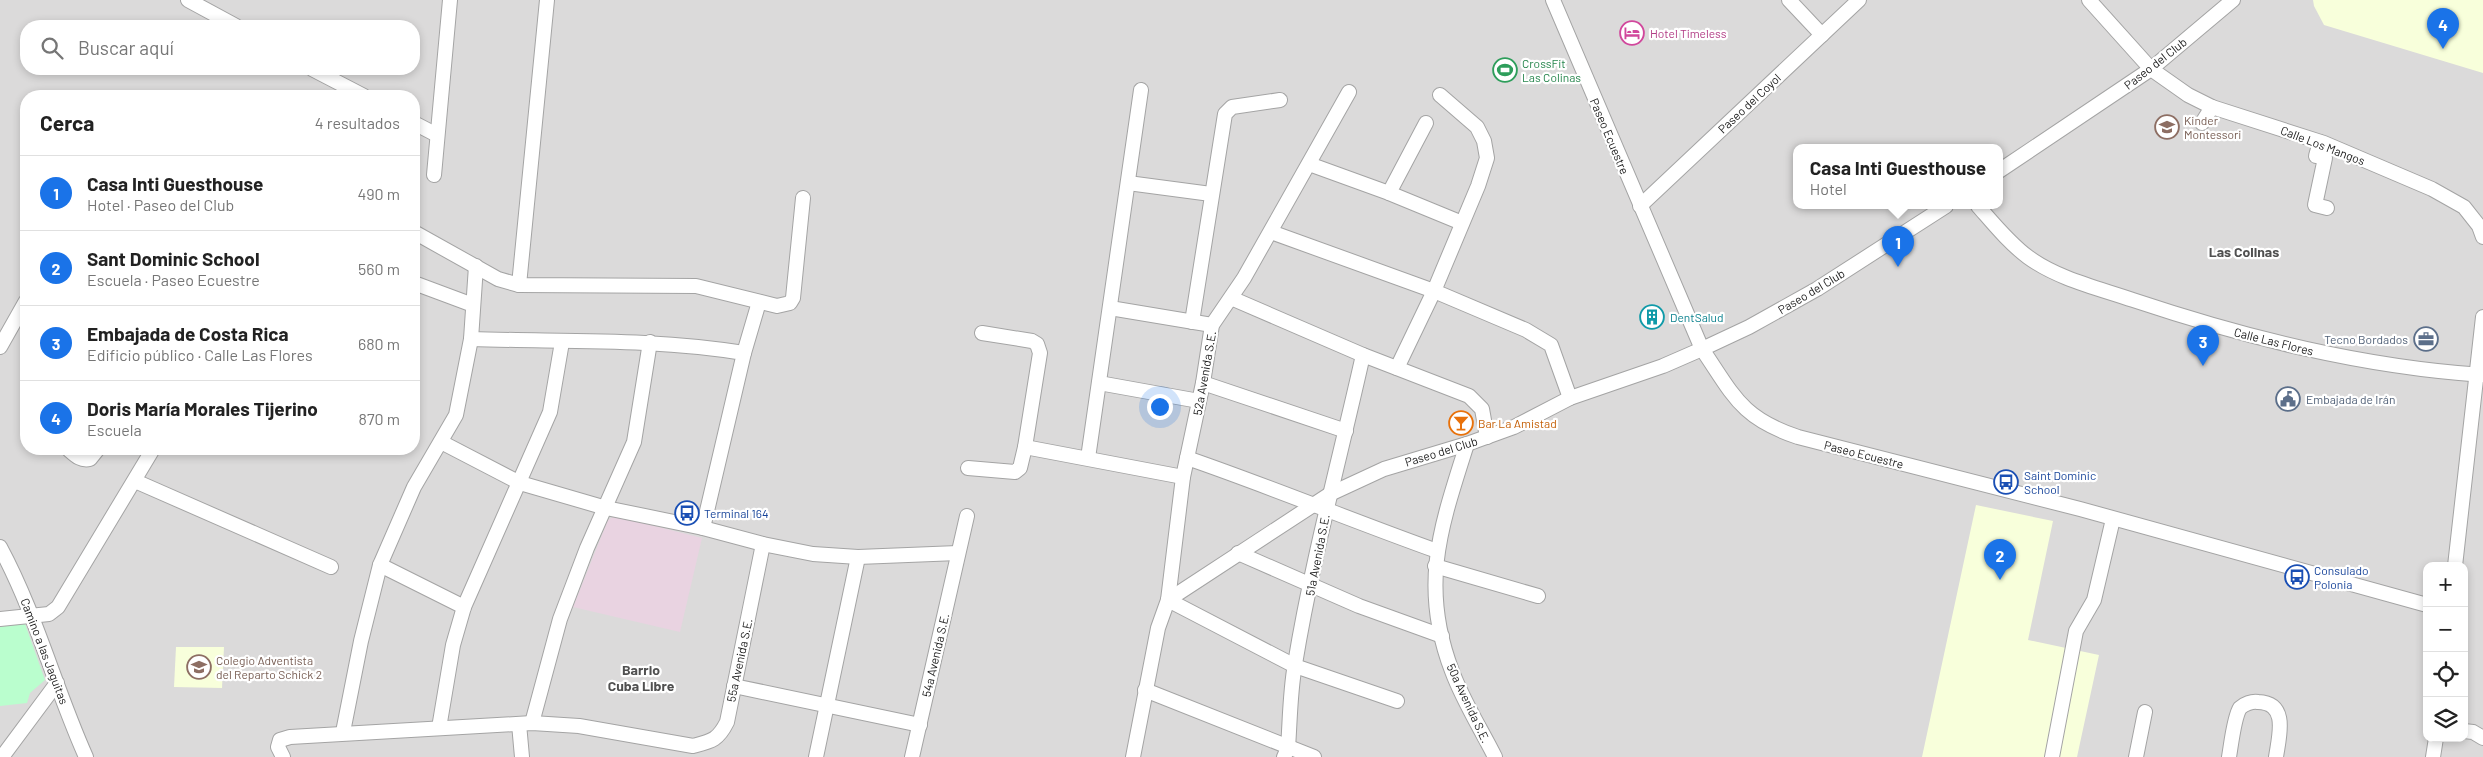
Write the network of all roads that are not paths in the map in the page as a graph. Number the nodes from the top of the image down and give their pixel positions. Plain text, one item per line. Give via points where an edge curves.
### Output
1 (188, 0) edge
2 (450, 0) edge
3 (547, 0) edge
4 (1553, 0) edge
5 (1789, 0) edge
6 (1859, 0) edge
7 (2088, 0) edge
8 (2233, 0) edge
9 (225, 20) edge
10 (1822, 35) junction
11 (2151, 69) junction
12 (324, 75) edge
13 (352, 90) edge
14 (1142, 90) dead end
15 (1349, 92) dead end
16 (1440, 95) dead end
17 (1280, 100) dead end
18 (2212, 107) junction
19 (1426, 122) dead end
20 (2202, 124) dead end
21 (420, 126) edge
22 (437, 135) junction
23 (2320, 142) junction
24 (1309, 164) junction
25 (2003, 168) edge
26 (434, 175) dead end
27 (1128, 183) junction
28 (1389, 193) junction
29 (1211, 194) junction
30 (803, 198) dead end
31 (1640, 206) junction
32 (2327, 208) dead end
33 (1941, 209) edge
34 (1981, 209) edge
35 (1462, 223) junction
36 (1271, 232) junction
37 (420, 235) edge
38 (2483, 237) edge
39 (476, 266) junction
40 (519, 284) junction
41 (420, 285) edge
42 (1434, 291) junction
43 (1231, 298) junction
44 (759, 302) junction
45 (473, 305) junction
46 (1110, 308) junction
47 (20, 312) edge
48 (2483, 317) edge
49 (1192, 322) junction
50 (1212, 325) junction
51 (982, 333) dead end
52 (471, 339) junction
53 (562, 342) junction
54 (650, 342) junction
55 (0, 347) edge
56 (1702, 349) junction
57 (744, 353) junction
58 (1363, 355) junction
59 (1397, 368) junction
60 (2479, 375) edge
61 (1099, 383) junction
62 (1203, 383) junction
63 (1570, 398) junction
64 (1199, 402) junction
65 (1346, 430) junction
66 (1487, 437) junction
67 (441, 442) junction
68 (1467, 444) junction
69 (1025, 447) junction
70 (75, 455) edge
71 (93, 455) edge
72 (150, 455) edge
73 (1088, 458) junction
74 (1188, 458) junction
75 (968, 468) dead end
76 (1184, 477) junction
77 (135, 481) junction
78 (520, 483) junction
79 (1330, 494) junction
80 (1312, 504) junction
81 (606, 508) junction
82 (1326, 511) junction
83 (967, 516) dead end
84 (2113, 519) junction
85 (703, 528) junction
86 (763, 544) junction
87 (0, 547) edge
88 (1436, 551) junction
89 (958, 553) junction
90 (1238, 553) junction
91 (858, 557) junction
92 (2456, 562) edge
93 (380, 565) junction
94 (1435, 566) junction
95 (331, 567) dead end
96 (1310, 585) junction
97 (1538, 596) dead end
98 (1168, 600) junction
99 (2423, 604) edge
100 (464, 607) junction
101 (33, 616) junction
102 (0, 619) edge
103 (1442, 636) junction
104 (1295, 666) junction
105 (57, 683) junction
106 (734, 686) junction
107 (1145, 690) junction
108 (1397, 701) dead end
109 (826, 705) junction
110 (2145, 712) dead end
111 (526, 724) junction
112 (920, 725) junction
113 (439, 728) junction
114 (2468, 731) edge
115 (344, 732) junction
116 (2483, 738) edge
117 (14, 740) junction
118 (0, 741) edge
119 (2436, 742) edge
120 (693, 751) edge
121 (1286, 752) edge
122 (2, 757) edge
123 (86, 757) edge
124 (283, 757) edge
125 (522, 757) edge
126 (816, 757) edge
127 (912, 757) edge
128 (1133, 757) edge
129 (1314, 757) edge
130 (1495, 757) edge
131 (2052, 757) edge
132 (2136, 757) edge
133 (2229, 757) edge
134 (2276, 757) edge
135 (2434, 757) edge

1 - 9 street
2 - 22 street
3 - 40 street
4 - 31 street, Paseo Ecuestre
5 - 10 street
6 - 10 street, Paseo del Coyol
7 - 11 street, Calle Los Mangos
8 - 11 street, Paseo del Club
10 - 31 street, Paseo del Coyol
11 - 18 street, Calle Los Mangos via 2188,95
11 - 25 street, Paseo del Club
12 - 13 street
14 - 27 street
15 - 24 street, 52a Avenida S.E.
16 - 35 street via 1477,127 1484,141 1486,158
17 - 29 street via 1232,106 1224,114
18 - 20 street
18 - 23 street, Calle Los Mangos
19 - 28 street
21 - 22 street
22 - 26 street
23 - 32 street via 2316,156 2325,158 2315,205
23 - 38 street, Calle Los Mangos via 2432,189 2464,207 2479,226
24 - 28 street
24 - 36 street, 52a Avenida S.E.
27 - 29 street
27 - 46 street
28 - 35 street
29 - 49 street
30 - 44 street via 793,298 790,303 777,306
31 - 56 street, Paseo Ecuestre
33 - 56 street, Paseo del Club via 1817,288 1749,327
34 - 60 street, Calle Las Flores via 2028,257 2069,278 2185,317 2360,361
35 - 42 street
36 - 42 street
36 - 43 street, 52a Avenida S.E.
37 - 39 street
39 - 40 street via 498,279
39 - 45 street
40 - 44 street via 696,286
41 - 45 street
42 - 59 street
42 - 63 street via 1526,330 1551,345
43 - 50 street, 52a Avenida S.E.
43 - 58 street
44 - 57 street
45 - 52 street
46 - 49 street
46 - 61 street
47 - 55 street
48 - 60 street
49 - 50 street
50 - 62 street, 52a Avenida S.E.
51 - 69 street via 1037,344 1040,353
52 - 53 street
52 - 67 street via 456,415
53 - 54 street
53 - 78 street via 550,412
54 - 57 street
54 - 81 street via 634,442
56 - 63 street, Paseo del Club
56 - 84 street, Paseo Ecuestre via 1737,402 1757,420 1778,430
57 - 85 street
58 - 59 street
58 - 65 street, 51a Avenida S.E.
59 - 66 street via 1470,396 1482,409
60 - 92 street
61 - 64 street
61 - 73 street
62 - 64 street, 52a Avenida S.E.
62 - 65 street
63 - 66 street, Paseo del Club
64 - 74 street, 52a Avenida S.E.
65 - 79 street, 51a Avenida S.E.
66 - 68 street, Paseo del Club
67 - 78 street
67 - 93 street via 414,487
68 - 79 street, Paseo del Club via 1384,469
68 - 88 street, 50a Avenida S.E.
69 - 73 street
69 - 75 street via 1020,468 1015,472
70 - 71 street via 84,460
72 - 77 street
73 - 76 street
74 - 76 street, 52a Avenida S.E.
74 - 80 street
76 - 98 street, 52a Avenida S.E.
77 - 95 street
77 - 101 street via 58,607 49,614
78 - 81 street
78 - 100 street
79 - 80 street, Paseo del Club
79 - 82 street, 51a Avenida S.E.
80 - 82 street
80 - 90 street, Paseo del Club
81 - 85 street
81 - 111 street via 560,620
82 - 88 street
82 - 96 street, 51a Avenida S.E.
83 - 89 street, 54a Avenida S.E.
84 - 99 street, Paseo Ecuestre
84 - 131 street via 2094,600 2076,630
85 - 86 street
86 - 91 street via 813,554
86 - 106 street, 55a Avenida S.E.
87 - 101 street, Camino a las Jaguitas
88 - 94 street, 50a Avenida S.E.
89 - 91 street
89 - 112 street, 54a Avenida S.E.
90 - 96 street
90 - 98 street, Paseo del Club
91 - 109 street
93 - 100 street
93 - 115 street via 361,640
94 - 97 street
94 - 103 street, 50a Avenida S.E. via 1435,594
96 - 103 street
96 - 104 street, 51a Avenida S.E.
98 - 104 street
98 - 107 street via 1158,628
100 - 113 street via 453,645
101 - 102 street
101 - 105 street, Camino a las Jaguitas
103 - 130 street, 50a Avenida S.E. via 1452,672
104 - 108 street
104 - 121 street, 51a Avenida S.E.
105 - 117 street
105 - 123 street, Camino a las Jaguitas
106 - 109 street
106 - 120 street, 55a Avenida S.E. via 727,722 720,736
107 - 121 street
107 - 128 street
109 - 112 street
109 - 126 street
110 - 132 street
111 - 113 street
111 - 120 street via 579,726
111 - 125 street
112 - 127 street, 54a Avenida S.E.
113 - 115 street
114 - 116 street
115 - 124 street via 280,740 278,747
117 - 118 street
117 - 122 street
119 - 135 street
121 - 129 street
133 - 134 street via 2239,710 2247,703 2257,701 2268,704 2279,714

